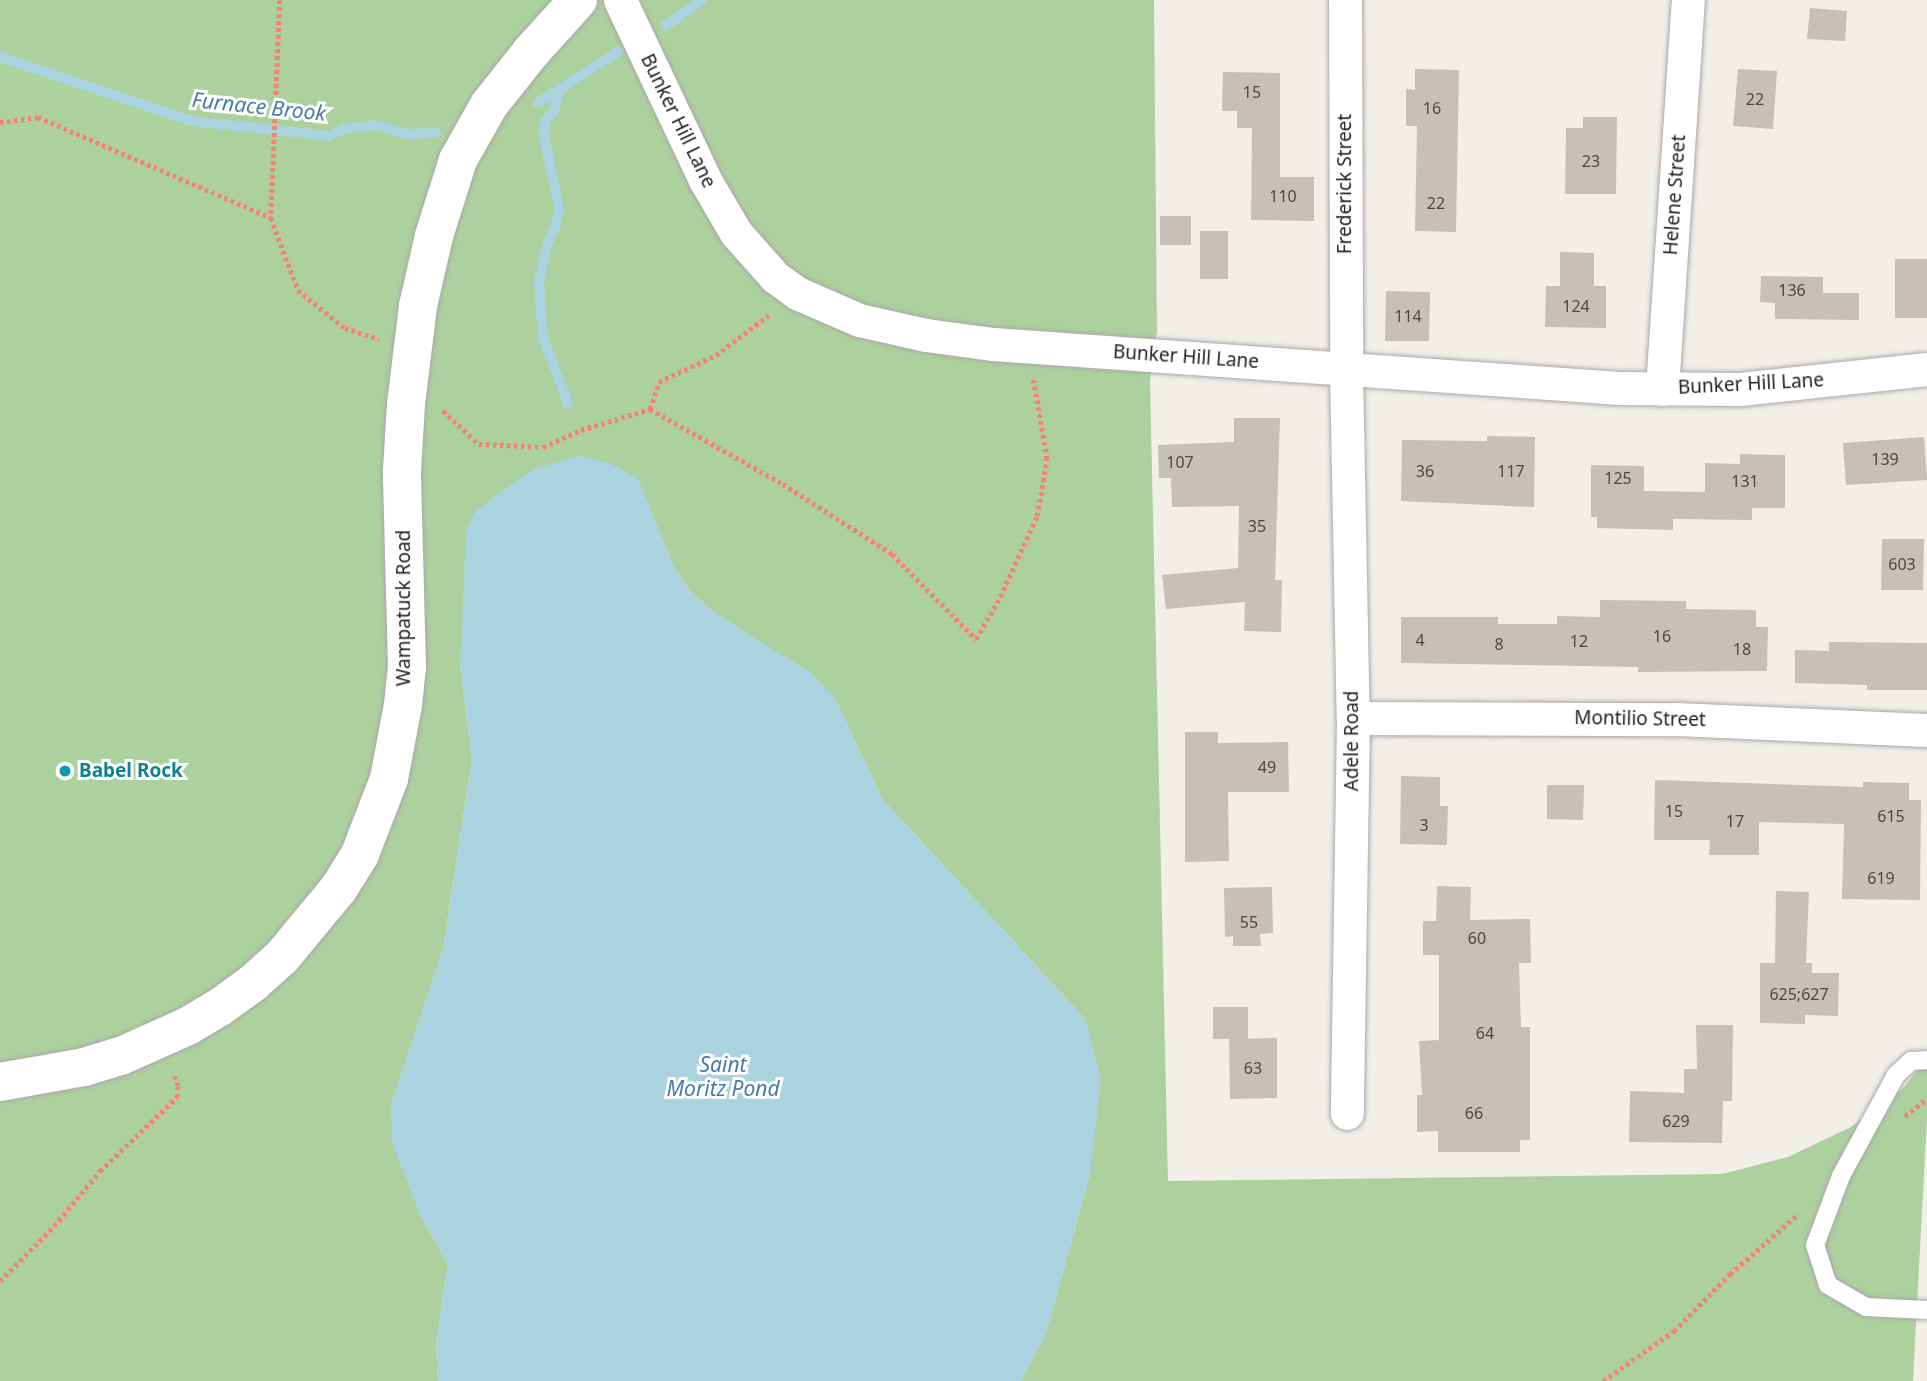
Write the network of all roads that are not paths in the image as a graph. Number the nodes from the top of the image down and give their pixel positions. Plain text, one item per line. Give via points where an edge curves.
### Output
1 (578, 0) edge
2 (620, 0) edge
3 (1345, 0) edge
4 (1688, 0) edge
5 (1346, 369) junction
6 (1927, 369) edge
7 (1662, 389) junction
8 (1353, 718) junction
9 (1927, 730) edge
10 (1927, 1060) edge
11 (0, 1082) edge
12 (1347, 1113) dead end
13 (1927, 1310) edge

1 - 11 street, Wampatuck Road via 488,105 458,160 434,236 406,404 402,485 407,668 403,705 389,779 360,854 339,888 282,957 220,1007 121,1055 84,1067
2 - 5 street, Bunker Hill Lane via 720,207 757,260 797,293 859,320 960,340
3 - 5 street, Frederick Street
4 - 7 street, Helene Street
5 - 7 street, Bunker Hill Lane
5 - 8 street, Adele Road
6 - 7 street, Bunker Hill Lane via 1740,389
8 - 9 street, Montilio Street via 1676,719
8 - 12 street, Adele Road
10 - 13 lane via 1911,1061 1896,1075 1841,1176 1815,1245 1828,1285 1866,1307

